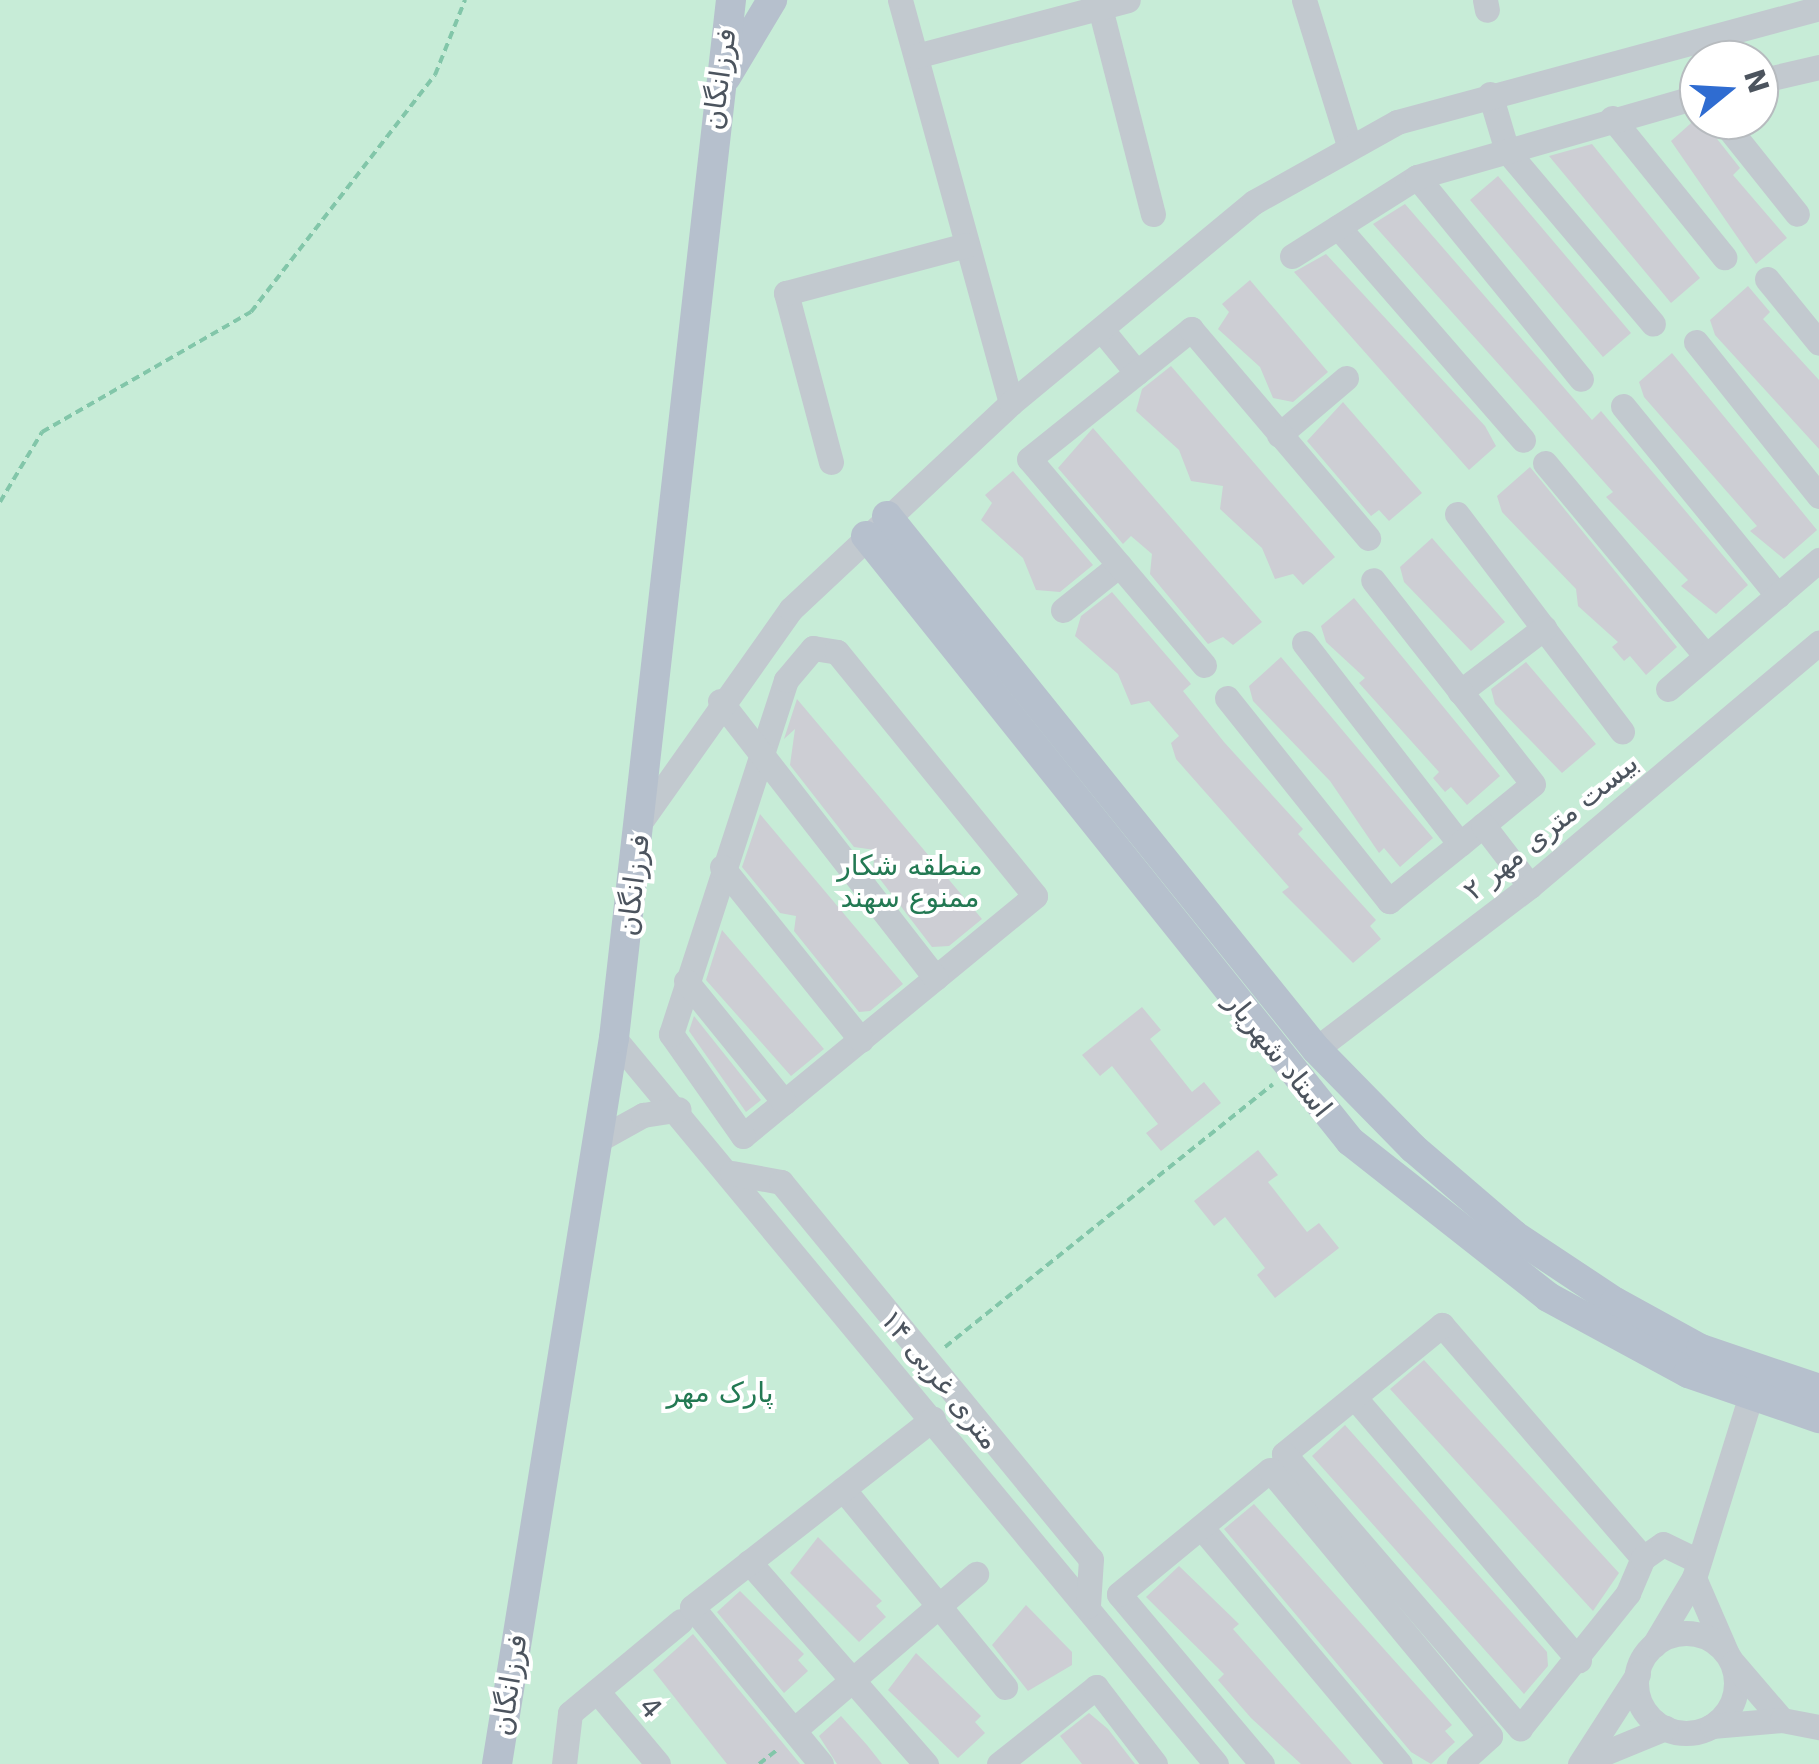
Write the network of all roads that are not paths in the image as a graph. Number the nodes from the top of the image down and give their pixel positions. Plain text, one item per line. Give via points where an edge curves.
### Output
1 (731, 0) edge
2 (772, 0) edge
3 (900, 0) edge
4 (1128, 0) edge
5 (1304, 0) edge
6 (1099, 4) edge
7 (1819, 8) edge
8 (916, 56) junction
9 (1819, 67) edge
10 (1779, 76) edge
11 (716, 92) junction
12 (1490, 94) junction
13 (1679, 101) edge
14 (1612, 118) junction
15 (1738, 140) edge
16 (1348, 142) junction
17 (1507, 150) junction
18 (1418, 178) junction
19 (1153, 214) dead end
20 (1797, 214) dead end
21 (1338, 226) junction
22 (968, 245) junction
23 (1292, 256) dead end
24 (1724, 257) dead end
25 (1767, 279) dead end
26 (1653, 324) dead end
27 (1102, 330) junction
28 (1696, 342) dead end
29 (1819, 342) edge
30 (1137, 374) junction
31 (1346, 378) dead end
32 (1581, 379) dead end
33 (1010, 403) junction
34 (1624, 406) dead end
35 (1280, 435) junction
36 (1523, 440) dead end
37 (830, 462) dead end
38 (1545, 463) dead end
39 (1819, 496) edge
40 (1457, 514) dead end
41 (876, 526) junction
42 (1368, 538) dead end
43 (1819, 560) edge
44 (1120, 565) junction
45 (1373, 580) dead end
46 (1778, 596) junction
47 (1063, 610) dead end
48 (1544, 628) junction
49 (1304, 643) dead end
50 (1819, 643) edge
51 (1706, 656) junction
52 (1204, 665) dead end
53 (1668, 689) dead end
54 (1460, 692) junction
55 (1227, 698) dead end
56 (720, 701) junction
57 (1622, 731) dead end
58 (760, 754) junction
59 (643, 818) junction
60 (1482, 825) junction
61 (1460, 844) junction
62 (722, 867) junction
63 (1530, 886) junction
64 (936, 978) junction
65 (686, 981) junction
66 (614, 1038) junction
67 (861, 1040) junction
68 (1316, 1049) junction
69 (1288, 1072) junction
70 (784, 1102) junction
71 (678, 1109) junction
72 (596, 1142) junction
73 (732, 1173) junction
74 (1819, 1389) edge
75 (1751, 1395) junction
76 (1355, 1398) junction
77 (1819, 1418) edge
78 (933, 1419) junction
79 (843, 1489) junction
80 (1201, 1528) junction
81 (1643, 1558) junction
82 (749, 1562) junction
83 (1696, 1570) junction
84 (976, 1574) dead end
85 (939, 1606) junction
86 (1088, 1606) junction
87 (682, 1621) dead end
88 (1653, 1646) junction
89 (1728, 1656) junction
90 (1579, 1660) junction
91 (1638, 1674) junction
92 (852, 1680) junction
93 (1005, 1687) dead end
94 (597, 1691) junction
95 (1782, 1720) junction
96 (1712, 1726) junction
97 (1665, 1728) junction
98 (1819, 1728) edge
99 (788, 1738) junction
100 (1030, 1755) edge
101 (1582, 1762) edge
102 (497, 1764) edge
103 (564, 1764) edge
104 (658, 1764) edge
105 (821, 1764) edge
106 (926, 1764) edge
107 (1000, 1764) edge
108 (1155, 1764) edge
109 (1216, 1764) edge
110 (1262, 1764) edge
111 (1400, 1764) edge
112 (1459, 1764) edge

1 - 11 main road, فرزانگان
2 - 11 main road
3 - 8 street
4 - 6 street
5 - 16 street
6 - 8 street
6 - 19 street
7 - 12 street
8 - 22 street
9 - 10 street
11 - 59 main road, فرزانگان
12 - 16 street
12 - 17 street
13 - 14 street
14 - 17 street
14 - 24 street
15 - 20 street
16 - 27 street via 1254,202
17 - 18 street
17 - 26 street
18 - 21 street
18 - 32 street
21 - 23 street
21 - 36 street
22 - 33 street
22 - 37 street via 786,293
25 - 29 street
27 - 30 street
27 - 33 street
28 - 39 street
30 - 35 street via 1191,329
30 - 44 street via 1030,460
31 - 35 street
33 - 41 street
34 - 46 street
35 - 42 street
38 - 51 street
40 - 48 street
41 - 56 street via 791,609
41 - 68 main road, استاد شهریار
41 - 69 main road, استاد شهریار
43 - 46 street
44 - 47 street
44 - 52 street
45 - 54 street
46 - 51 street
48 - 54 street
48 - 57 street
49 - 61 street
50 - 63 street, بیست متری مهر ۲
51 - 53 street
54 - 60 street via 1533,784
55 - 61 street via 1389,901
56 - 58 street
56 - 59 street
58 - 62 street
58 - 64 street
58 - 64 street via 786,680 813,648 837,652 1036,896
59 - 66 main road, فرزانگان
60 - 61 street
60 - 63 street
62 - 65 street
62 - 67 street
63 - 68 street, بیست متری مهر ۲
64 - 67 street
65 - 70 street
65 - 70 street via 674,1042 743,1136
66 - 71 street, ۱۴ متری غربی
66 - 72 main road, فرزانگان
67 - 70 street
68 - 69 main road
68 - 74 main road, استاد شهریار via 1514,1235 1701,1349
69 - 75 main road, استاد شهریار via 1350,1141 1548,1297 1688,1374
71 - 72 street via 643,1115
71 - 73 street, ۱۴ متری غربی
72 - 102 main road, فرزانگان
73 - 78 street, ۱۴ متری غربی
73 - 86 street via 781,1182 1091,1560
75 - 77 main road, استاد شهریار
75 - 83 street
76 - 81 street via 1442,1325
76 - 90 street
76 - 90 street via 1284,1454 1520,1728
78 - 79 street
78 - 86 street, ۱۴ متری غربی
79 - 82 street
79 - 85 street
80 - 110 street via 1119,1594
80 - 111 street
80 - 112 street via 1270,1470 1490,1736
81 - 83 street via 1664,1544
81 - 90 street
82 - 92 street
82 - 99 street via 692,1608
83 - 88 street
83 - 89 street
84 - 85 street
85 - 92 street
85 - 93 street
86 - 109 street, ۱۴ متری غربی
87 - 94 street
88 - 89 street via 1700,1635
88 - 91 street
89 - 95 street
89 - 96 street via 1733,1702
91 - 97 street via 1642,1706
91 - 101 street
92 - 99 street
92 - 106 street
94 - 103 street via 570,1713
94 - 104 street, 4
95 - 96 street
95 - 98 street
96 - 97 street
97 - 101 street
99 - 105 street
100 - 107 street
100 - 108 street via 1096,1688

